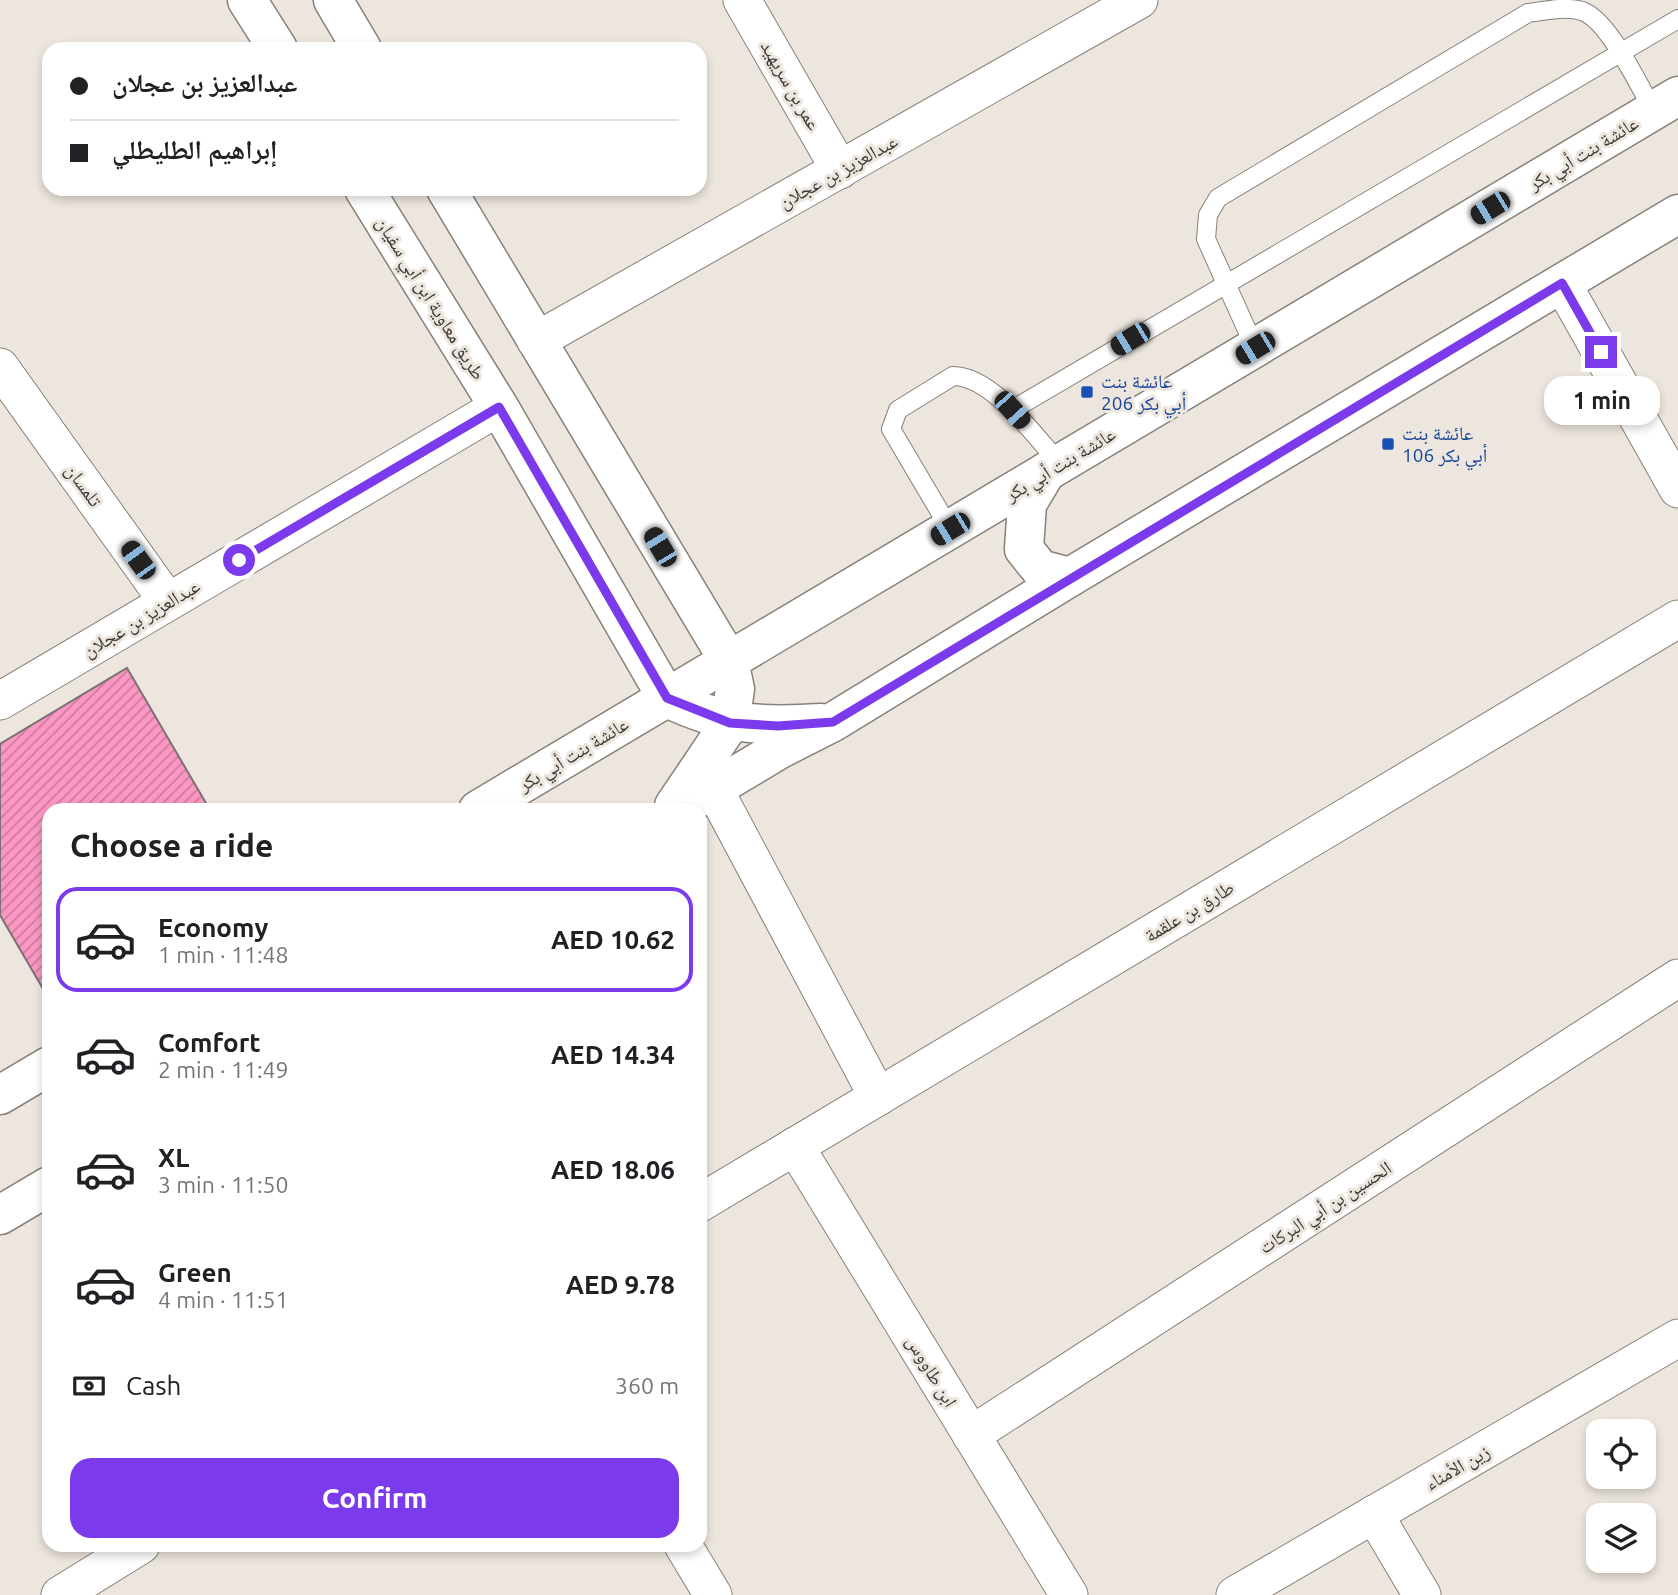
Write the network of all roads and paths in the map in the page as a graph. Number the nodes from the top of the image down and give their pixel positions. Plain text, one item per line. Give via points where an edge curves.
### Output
1 (247, 0) edge
2 (333, 0) edge
3 (742, 0) edge
4 (1119, 5) edge
5 (1678, 19) edge
6 (274, 42) edge
7 (358, 42) edge
8 (1620, 55) junction
9 (1666, 104) edge
10 (840, 170) junction
11 (368, 196) edge
12 (450, 196) edge
13 (1678, 214) edge
14 (1226, 282) junction
15 (1562, 283) junction
16 (536, 341) junction
17 (1255, 348) junction
18 (0, 367) edge
19 (499, 407) junction
20 (1012, 410) junction
21 (1053, 468) junction
22 (1678, 489) edge
23 (950, 529) junction
24 (1070, 577) junction
25 (168, 602) junction
26 (1678, 619) edge
27 (729, 661) junction
28 (667, 698) junction
29 (0, 701) edge
30 (833, 722) junction
31 (730, 723) junction
32 (714, 789) junction
33 (490, 803) edge
34 (675, 803) edge
35 (690, 803) edge
36 (1678, 978) edge
37 (42, 1070) edge
38 (0, 1095) edge
39 (878, 1097) junction
40 (795, 1146) junction
41 (42, 1189) edge
42 (707, 1199) edge
43 (0, 1215) edge
44 (1678, 1338) edge
45 (971, 1435) junction
46 (1374, 1514) junction
47 (130, 1552) edge
48 (686, 1552) edge
49 (700, 1591) edge
50 (60, 1595) edge
51 (1069, 1595) edge
52 (1235, 1595) edge
53 (1422, 1595) edge

1 - 6 main road
2 - 7 main road
3 - 10 street, عمر بن سريهيد
4 - 10 street, عبدالعزيز بن عجلان
5 - 8 lane
8 - 9 lane
8 - 14 lane
8 - 14 lane via 1599,19 1581,11 1528,13 1218,198 1208,215 1206,239
9 - 17 main road, عائشة بنت أبي بكر
10 - 16 street, عبدالعزيز بن عجلان
11 - 19 main road, طريق معاوية ابن أبي سفيان
12 - 16 main road
13 - 15 main road
14 - 17 lane
14 - 20 lane
15 - 22 street
15 - 24 main road
16 - 27 main road
17 - 21 main road, عائشة بنت أبي بكر
18 - 25 street, تلمسان
19 - 25 street, عبدالعزيز بن عجلان
19 - 28 main road, طريق معاوية ابن أبي سفيان
20 - 21 lane
20 - 23 lane via 976,380 953,376 898,410 891,429
21 - 23 main road, عائشة بنت أبي بكر
21 - 24 main road via 1027,504 1024,549 1041,569
23 - 27 main road, عائشة بنت أبي بكر
24 - 30 main road
25 - 29 street, عبدالعزيز بن عجلان
26 - 39 street, طارق بن علقمة
27 - 28 main road, عائشة بنت أبي بكر
27 - 31 main road via 735,689
28 - 31 main road
28 - 33 main road, عائشة بنت أبي بكر
30 - 31 main road
30 - 32 main road
31 - 34 main road
32 - 35 main road
32 - 39 street
36 - 45 street, الحسين بن أبي البركات
37 - 38 main road
39 - 40 street, طارق بن علقمة
40 - 42 street, طارق بن علقمة
40 - 45 street, ابن طاووس
41 - 43 main road
44 - 46 street, زين الأمناء
45 - 51 street, ابن طاووس
46 - 52 street, زين الأمناء
46 - 53 street
47 - 50 street
48 - 49 street

